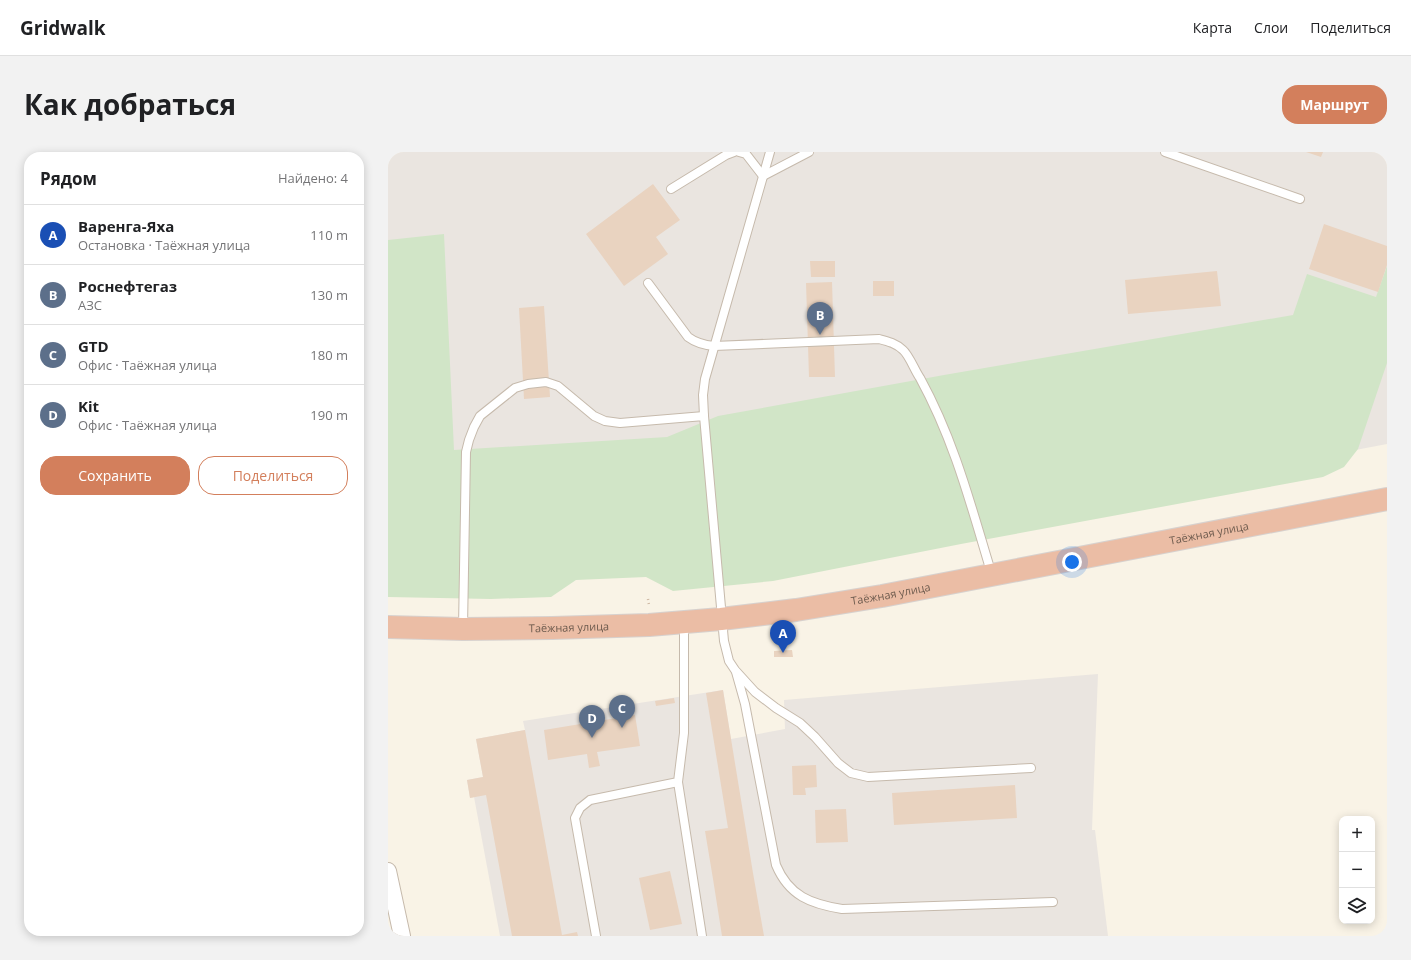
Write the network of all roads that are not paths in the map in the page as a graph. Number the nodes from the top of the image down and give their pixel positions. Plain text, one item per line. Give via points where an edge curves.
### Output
1 (734, 152) edge
2 (739, 152) edge
3 (770, 152) edge
4 (809, 152) edge
5 (1165, 152) edge
6 (763, 176) junction
7 (671, 189) dead end
8 (1300, 199) dead end
9 (648, 283) dead end
10 (714, 346) junction
11 (704, 416) junction
12 (1387, 498) edge
13 (992, 575) junction
14 (721, 619) junction
15 (684, 622) junction
16 (388, 627) edge
17 (463, 629) junction
18 (735, 670) junction
19 (1031, 768) dead end
20 (678, 782) junction
21 (388, 871) edge
22 (1053, 902) dead end
23 (402, 936) edge
24 (596, 936) edge
25 (702, 936) edge

1 - 7 lane
2 - 6 lane via 746,154
3 - 6 lane
4 - 6 lane
5 - 8 lane
6 - 10 lane
9 - 10 lane via 688,337 702,345
10 - 11 lane via 705,379
10 - 13 lane via 878,339 892,342 904,350 948,436 962,473
11 - 14 lane
11 - 17 lane via 605,421 594,416 558,386 546,382 514,388 480,416 466,452
12 - 13 highway, Таёжная улица
13 - 14 highway, Таёжная улица via 874,598
14 - 15 highway, Таёжная улица
14 - 18 lane via 729,661
15 - 17 highway, Таёжная улица
15 - 20 lane via 684,733
16 - 17 highway, Таёжная улица
18 - 19 lane via 755,692 800,723 851,773 868,777
18 - 22 lane via 745,704 776,866 786,884 804,898 821,906 842,909
20 - 24 lane via 590,800 580,808 575,818
20 - 25 lane
21 - 23 street

